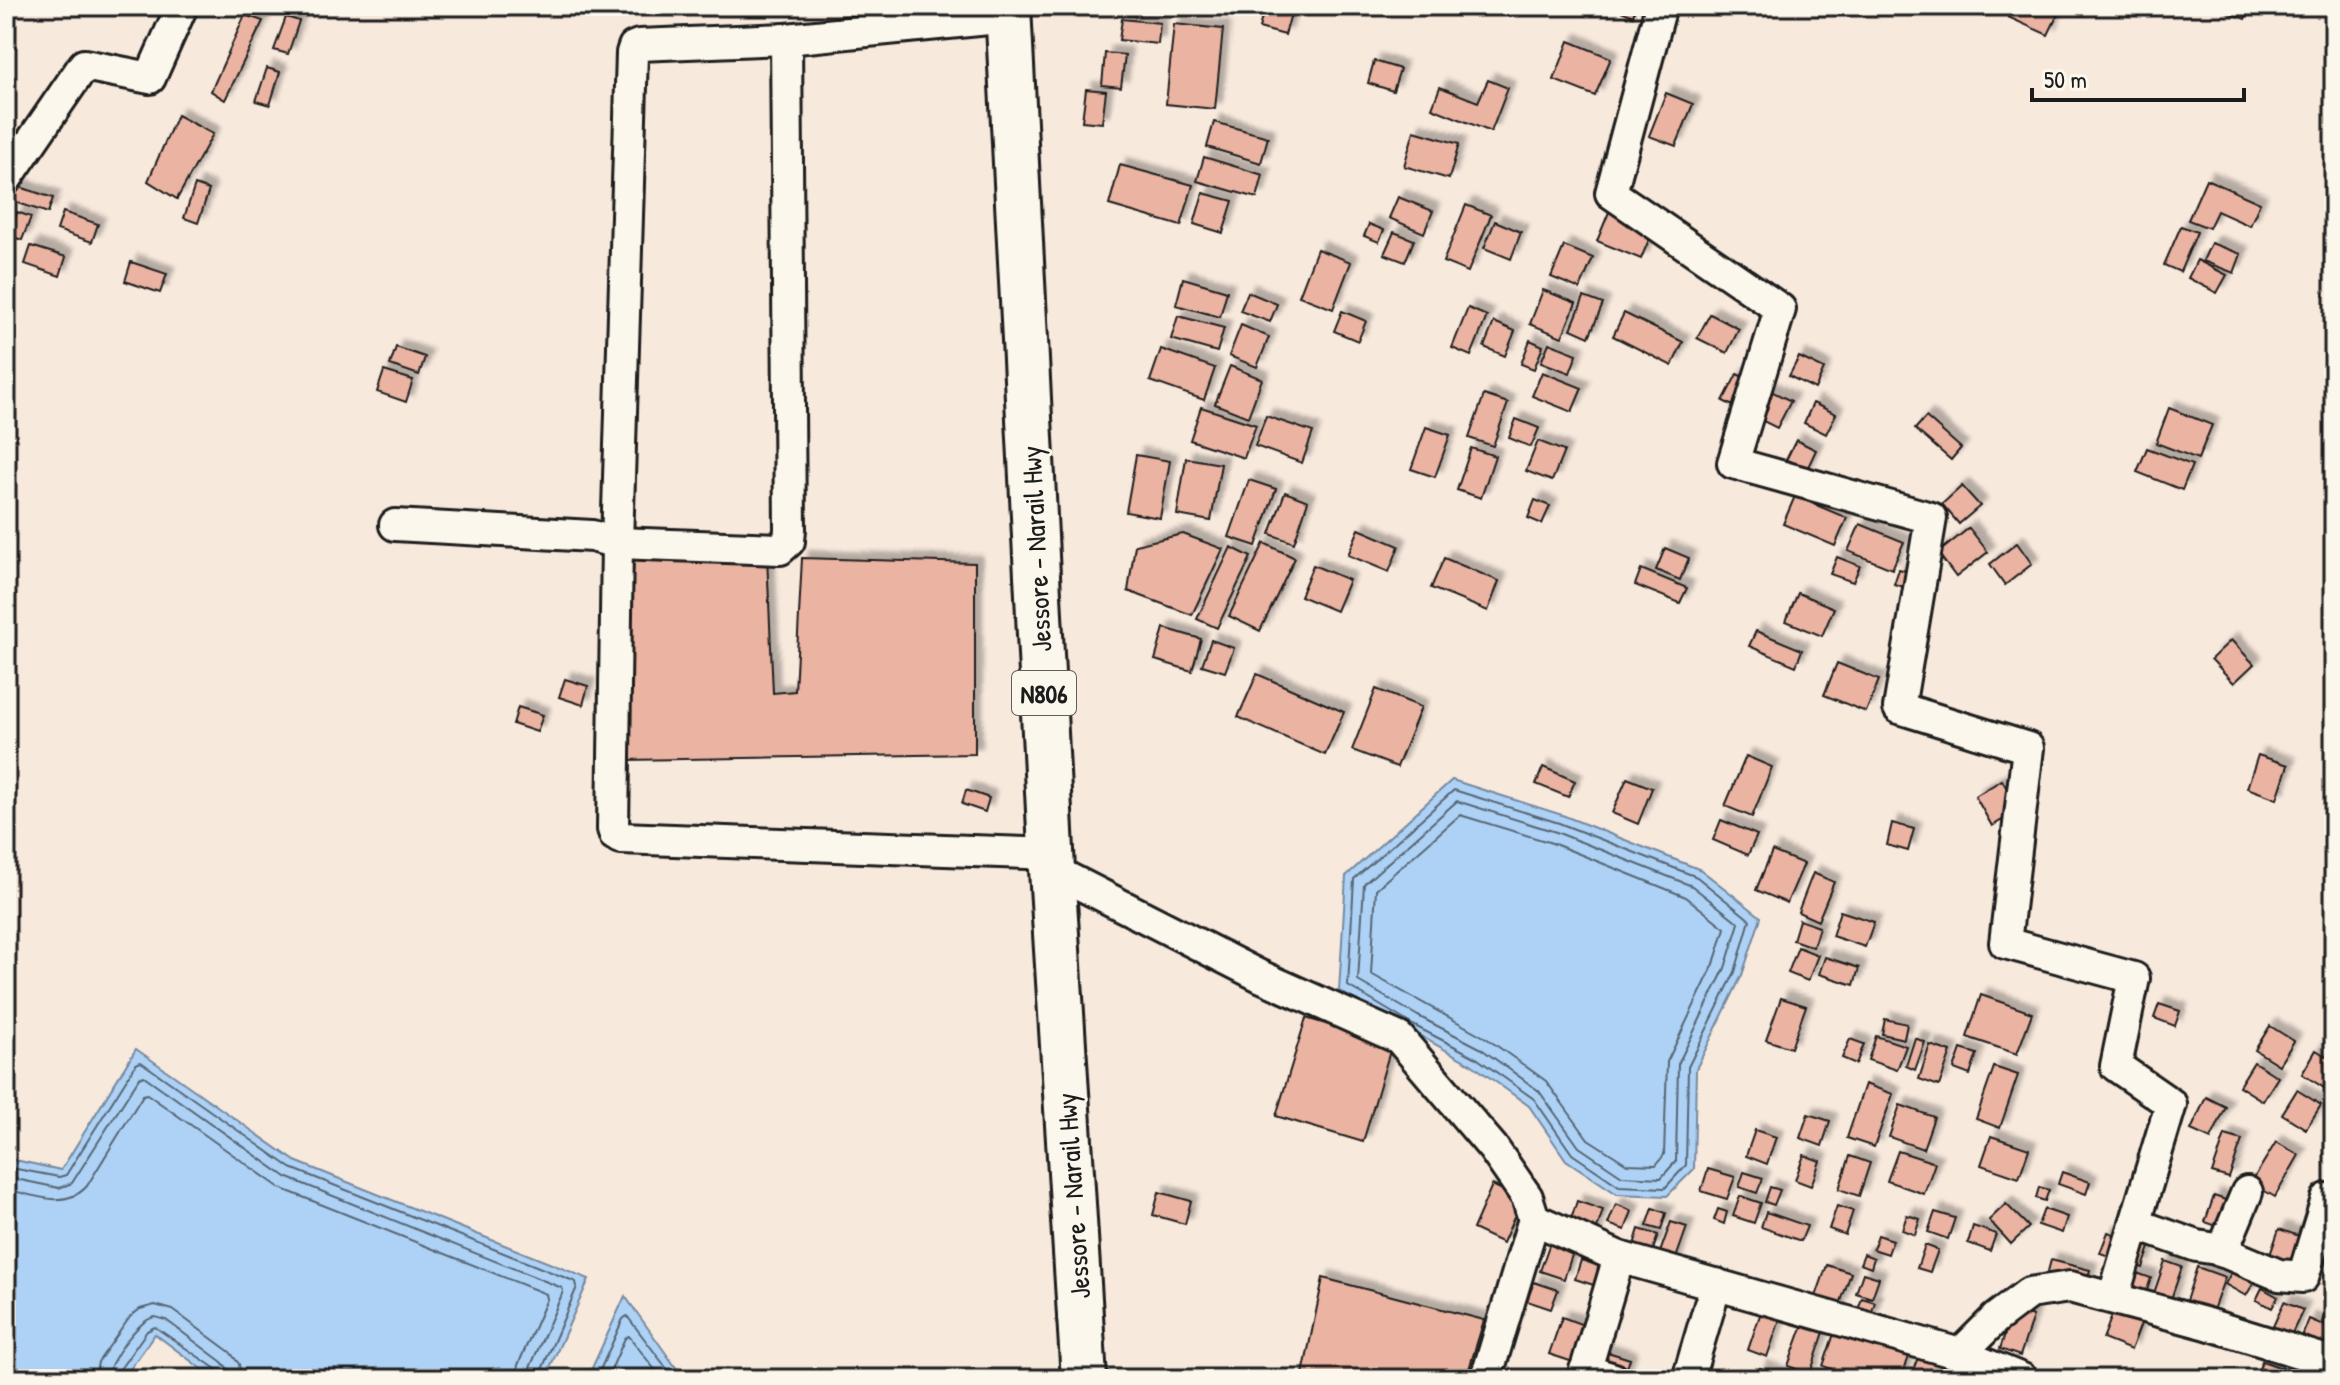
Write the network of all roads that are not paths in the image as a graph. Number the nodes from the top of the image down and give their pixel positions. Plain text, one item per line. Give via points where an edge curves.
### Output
1 (182, 6) edge
2 (1661, 6) edge
3 (1008, 12) edge
4 (786, 39) junction
5 (6, 179) edge
6 (395, 525) dead end
7 (617, 543) junction
8 (1052, 862) junction
9 (2247, 1192) dead end
10 (2334, 1201) edge
11 (1534, 1219) junction
12 (2135, 1224) junction
13 (2222, 1252) junction
14 (1619, 1257) junction
15 (1716, 1284) junction
16 (2114, 1295) dead end
17 (1960, 1354) junction
18 (2334, 1363) edge
19 (1594, 1376) edge
20 (1084, 1379) edge
21 (1486, 1379) edge
22 (1688, 1379) edge
23 (2022, 1379) edge

1 - 5 street via 150,78 84,65
2 - 12 street via 1611,193 1780,309 1733,463 1931,518 1899,708 2028,748 2005,943 2134,978 2116,1066 2171,1104
3 - 4 street
3 - 8 highway, Jessore - Narail Hwy / N806
4 - 7 street via 634,47
4 - 7 street via 789,541 780,549
6 - 7 street via 592,536
7 - 8 street via 615,835
8 - 11 street via 1260,976 1399,1038 1493,1148 1527,1197
8 - 20 highway, Jessore - Narail Hwy / N806
9 - 13 street
10 - 13 street via 2327,1199 2303,1277 2279,1275
11 - 14 street
11 - 21 street
12 - 13 street
12 - 16 street
14 - 15 street
14 - 19 street
15 - 17 street
15 - 22 street
17 - 18 street via 2029,1293 2070,1287
17 - 23 street

